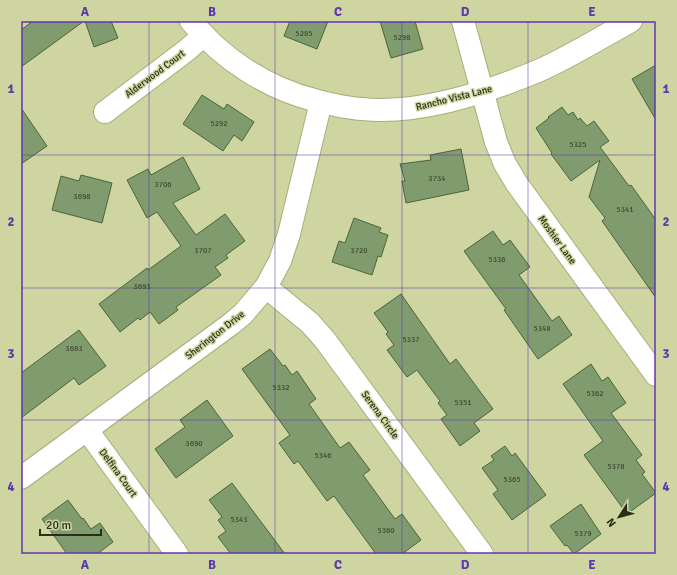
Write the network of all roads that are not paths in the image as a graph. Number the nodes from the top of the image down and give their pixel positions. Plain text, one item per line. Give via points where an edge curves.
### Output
1 (463, 21) edge
2 (631, 21) edge
3 (197, 28) edge
4 (483, 92) junction
5 (321, 102) junction
6 (105, 112) dead end
7 (266, 287) junction
8 (656, 375) edge
9 (87, 430) junction
10 (21, 478) edge
11 (177, 554) edge
12 (482, 554) edge

1 - 4 street, Moshier Lane
2 - 4 street, Rancho Vista Lane via 539,70
3 - 5 street, Rancho Vista Lane via 232,60 266,82 301,97
3 - 6 street, Alderwood Court via 187,50
4 - 5 street, Rancho Vista Lane via 405,109 362,109
4 - 8 street, Moshier Lane via 500,153 510,174
5 - 7 street, Sherington Drive via 290,234 280,261
7 - 9 street, Sherington Drive via 231,324
7 - 12 street, Serena Circle via 310,323 325,340
9 - 10 street, Sherington Drive
9 - 11 street, Delfina Court

